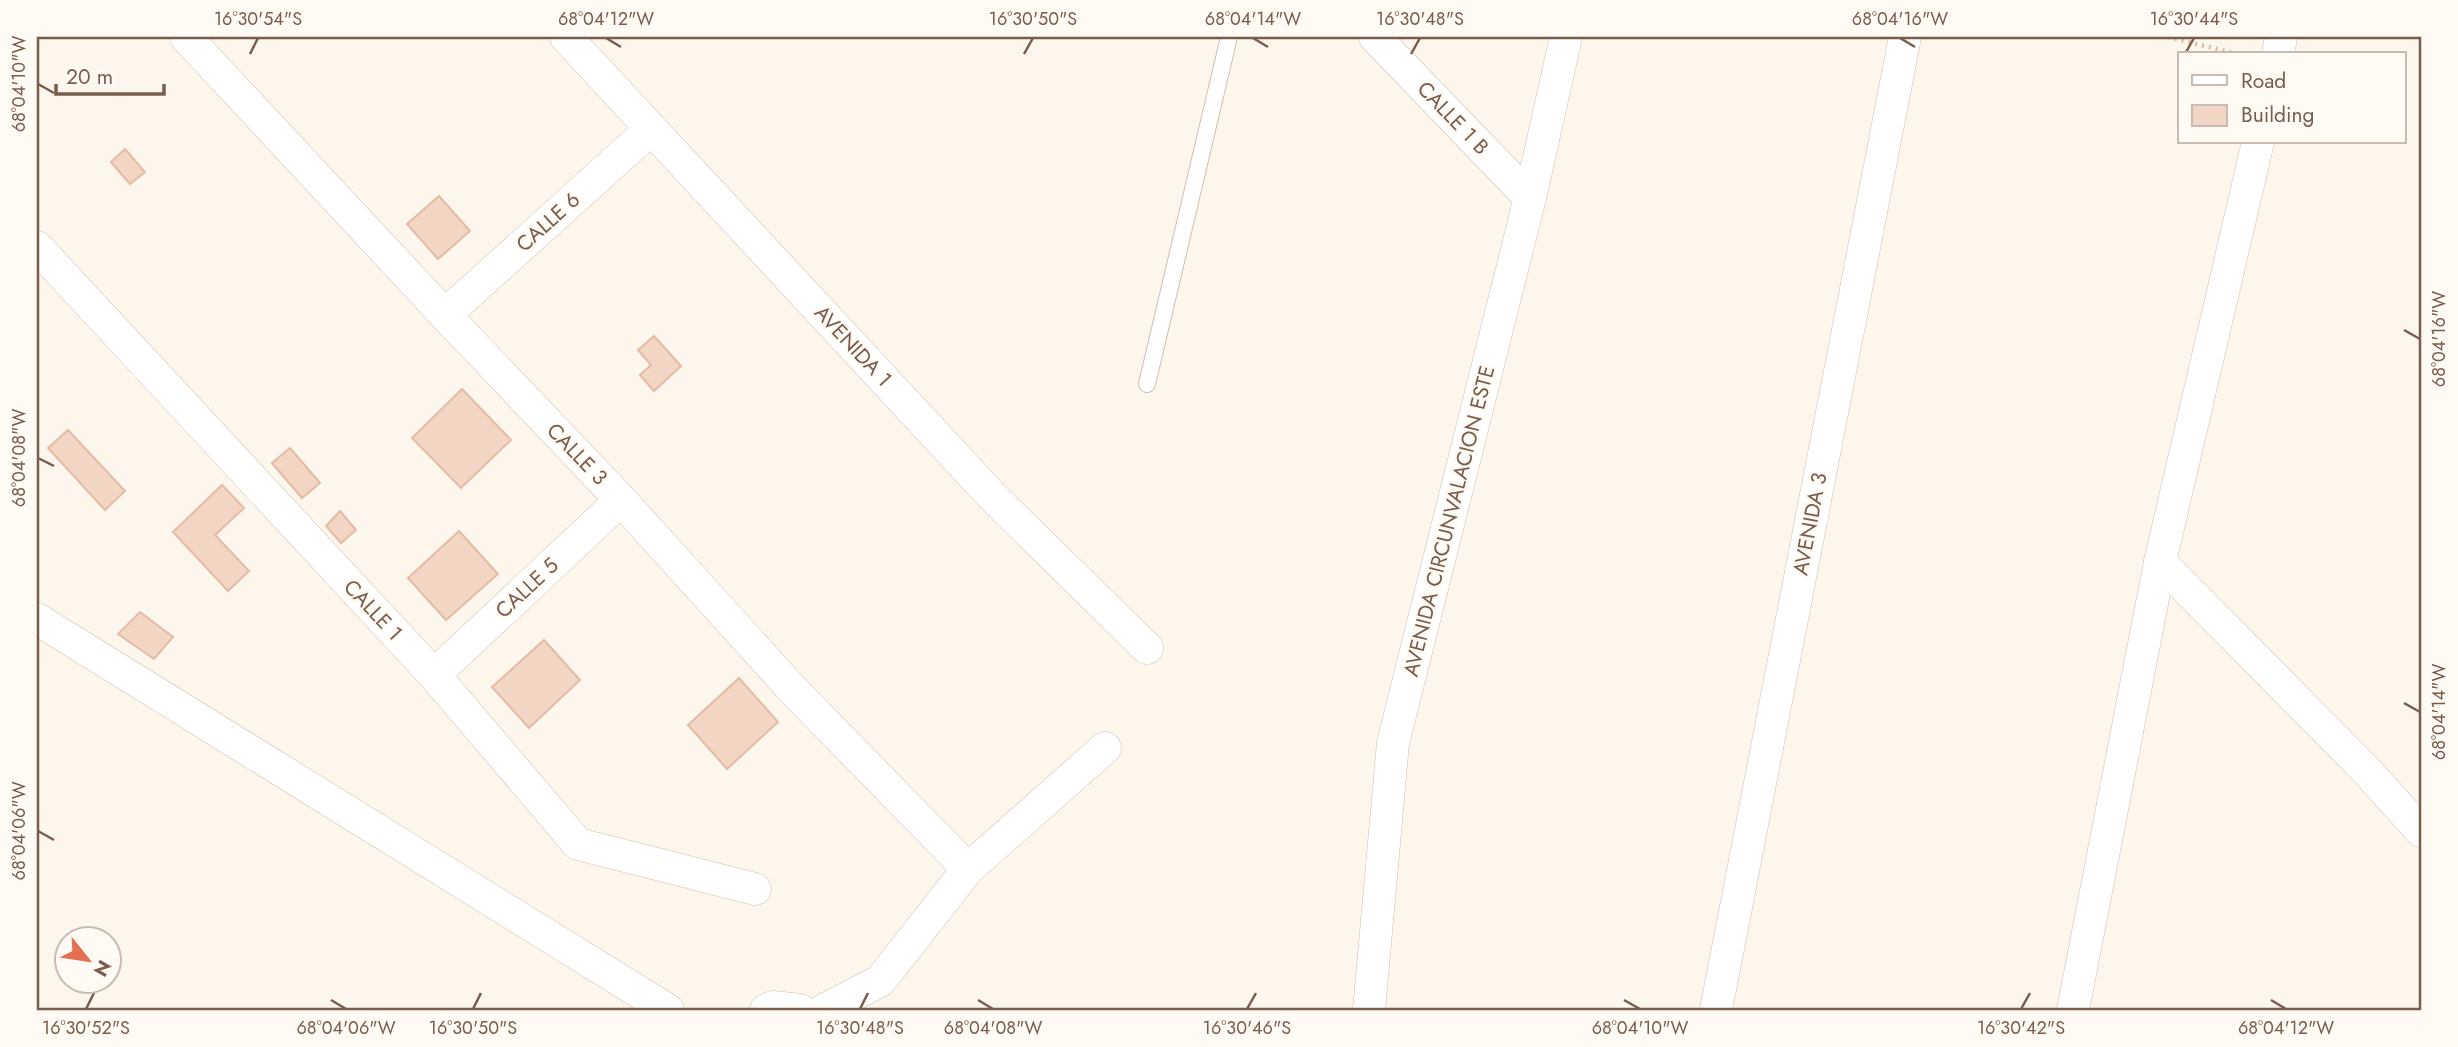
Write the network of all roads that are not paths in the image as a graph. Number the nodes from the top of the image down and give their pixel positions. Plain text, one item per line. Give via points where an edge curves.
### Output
1 (186, 37) edge
2 (566, 37) edge
3 (1229, 37) edge
4 (1375, 37) edge
5 (1566, 37) edge
6 (1905, 37) edge
7 (651, 129) junction
8 (2258, 144) edge
9 (1530, 198) junction
10 (37, 247) edge
11 (444, 315) junction
12 (1147, 384) dead end
13 (621, 500) junction
14 (2160, 562) junction
15 (37, 619) edge
16 (1147, 648) dead end
17 (433, 676) junction
18 (1105, 748) dead end
19 (2421, 831) edge
20 (968, 869) junction
21 (755, 889) dead end
22 (668, 1010) edge
23 (766, 1010) edge
24 (800, 1010) edge
25 (824, 1010) edge
26 (1369, 1010) edge
27 (1716, 1010) edge
28 (2073, 1010) edge

1 - 11 street, CALLE 3
2 - 7 street, AVENIDA 1
3 - 12 lane
4 - 9 street, CALLE 1 B
5 - 9 street, AVENIDA CIRCUNVALACION ESTE
6 - 27 street, AVENIDA 3
7 - 11 street, CALLE 6
7 - 16 street, AVENIDA 1 via 993,497
8 - 14 street
9 - 26 street, AVENIDA CIRCUNVALACION ESTE via 1393,743
10 - 17 street, CALLE 1
11 - 13 street, CALLE 3
13 - 17 street, CALLE 5
13 - 20 street, CALLE 3 via 793,690
14 - 19 street
14 - 28 street
15 - 22 street
17 - 21 street, CALLE 1 via 578,844
18 - 20 street
20 - 25 street via 880,981
23 - 24 street

